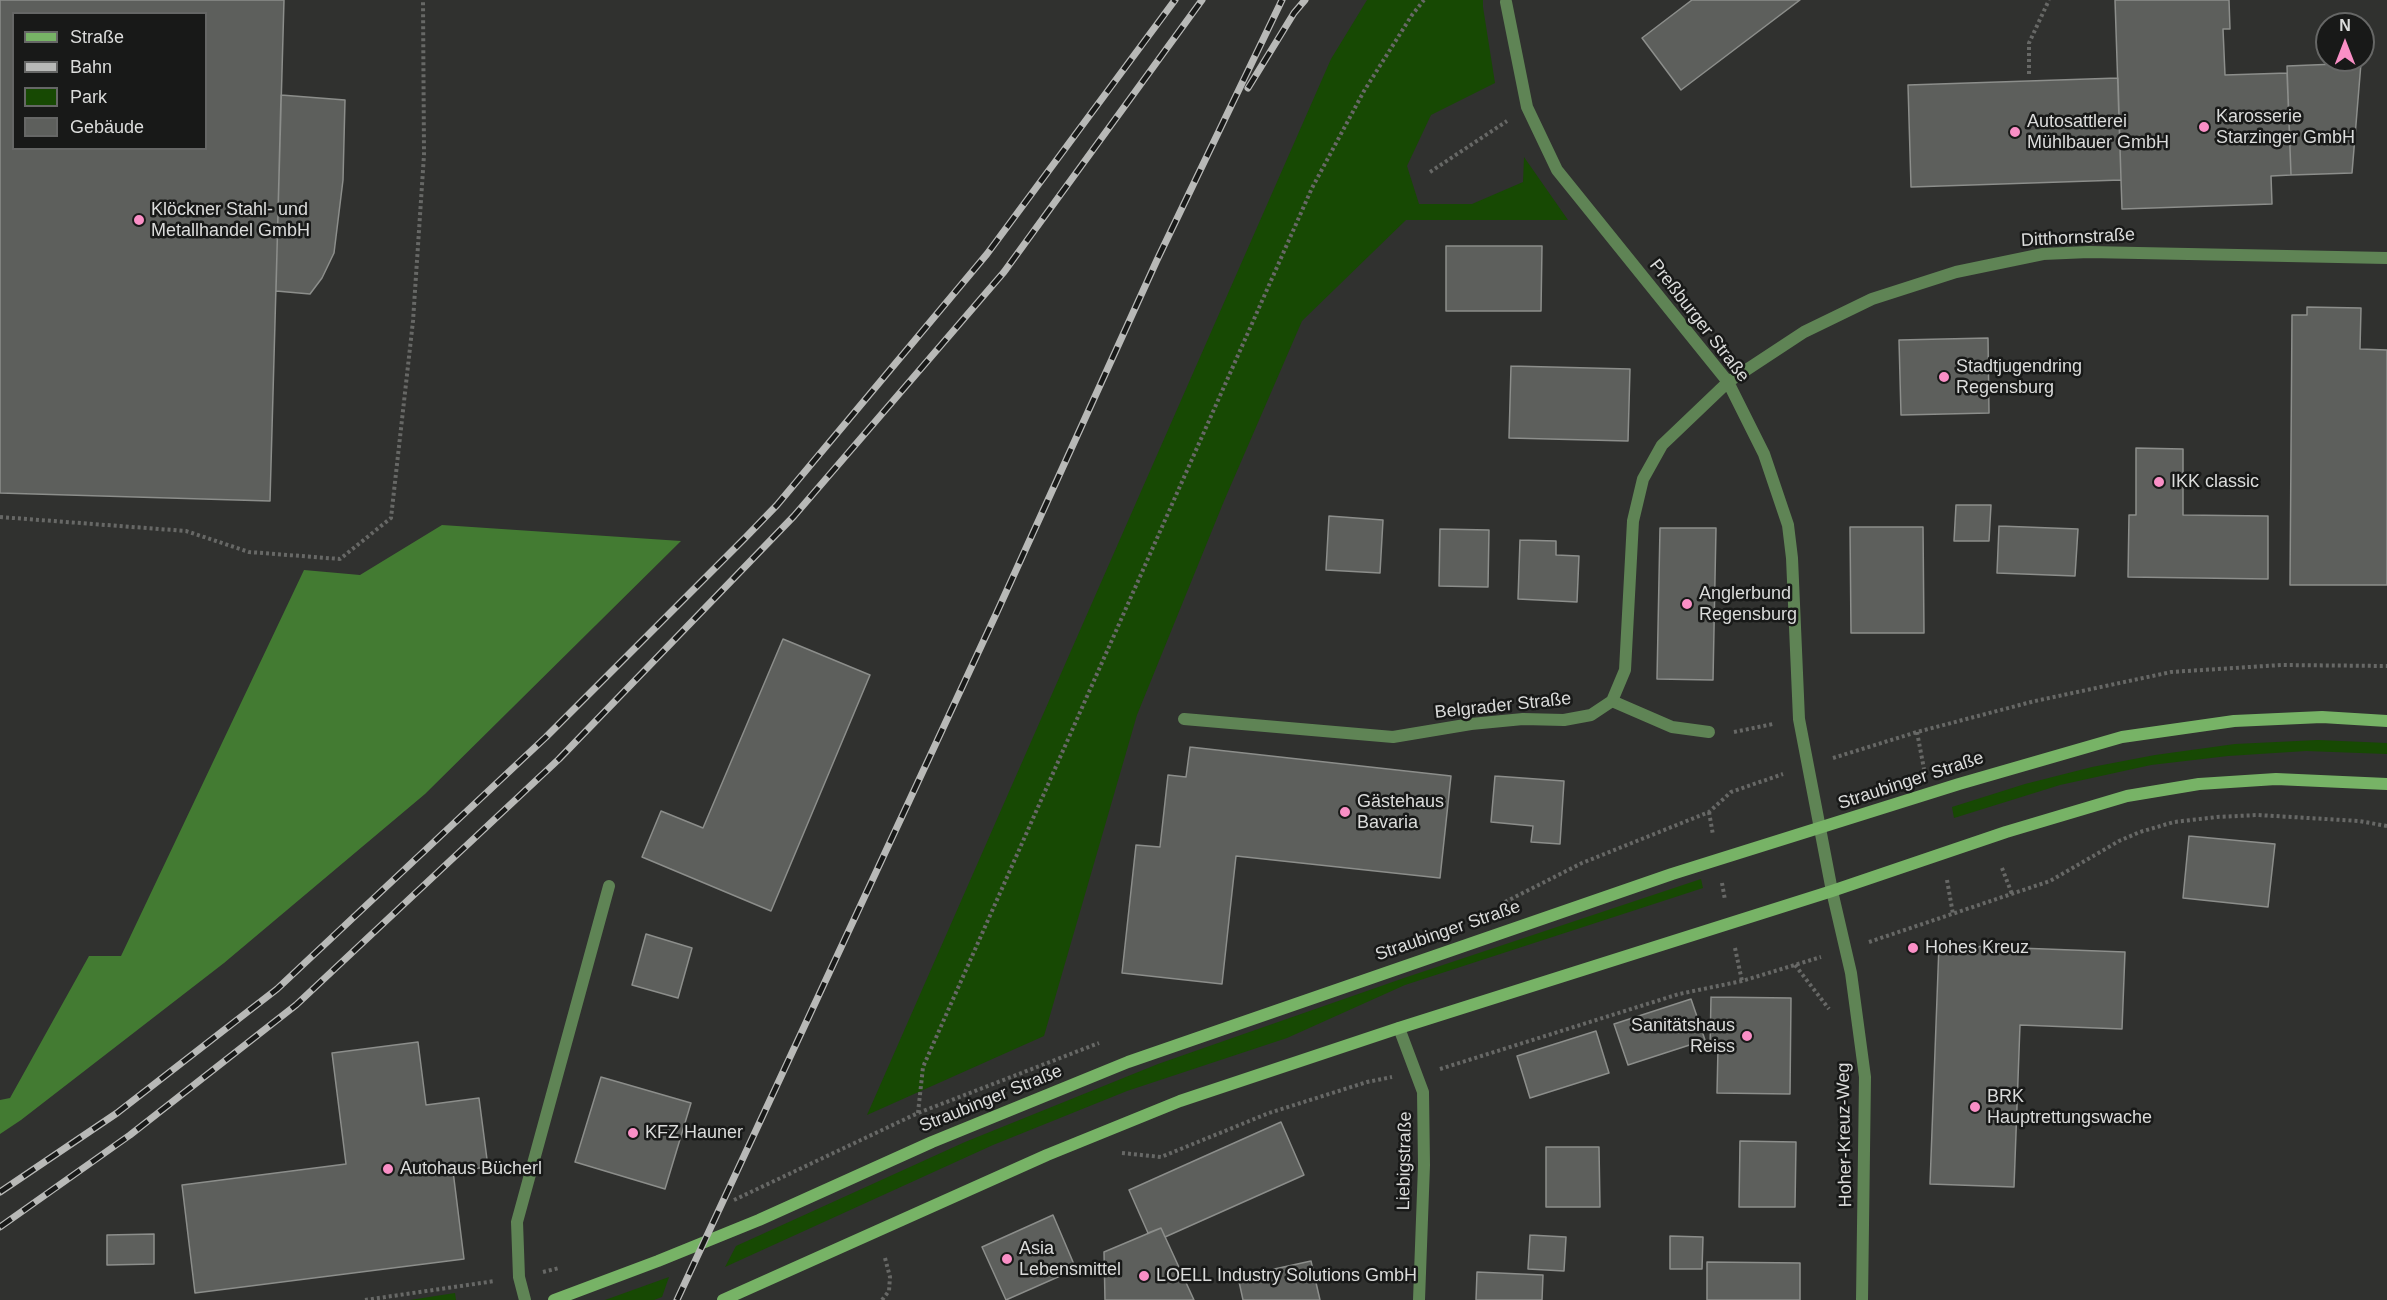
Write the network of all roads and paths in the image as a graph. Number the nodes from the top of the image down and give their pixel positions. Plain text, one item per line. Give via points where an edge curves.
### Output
1 (423, 0) edge
2 (1424, 0) edge
3 (2049, 0) edge
4 (1506, 2) dead end
5 (2029, 74) dead end
6 (1527, 107) junction
7 (1430, 172) dead end
8 (2387, 258) edge
9 (1728, 382) junction
10 (0, 516) edge
11 (2387, 666) edge
12 (1612, 701) junction
13 (1184, 718) dead end
14 (1799, 718) junction
15 (2387, 722) edge
16 (1709, 732) joint
17 (1917, 732) junction
18 (1808, 766) junction
19 (2387, 784) edge
20 (1929, 794) junction
21 (2387, 826) edge
22 (1820, 829) junction
23 (1942, 854) junction
24 (2002, 868) dead end
25 (609, 886) dead end
26 (1832, 891) junction
27 (2012, 894) junction
28 (1953, 914) junction
29 (1845, 950) junction
30 (1795, 965) junction
31 (1830, 1010) dead end
32 (1399, 1028) junction
33 (1417, 1073) junction
34 (918, 1113) dead end
35 (1111, 1158) dead end
36 (895, 1253) dead end
37 (885, 1258) junction
38 (874, 1263) dead end
39 (525, 1300) edge
40 (554, 1300) edge
41 (723, 1300) edge
42 (882, 1300) edge
43 (1419, 1300) edge
44 (1862, 1300) edge

1 - 10 path via 424,167 413,321 391,518 340,559 249,552 186,531
2 - 34 path via 1364,92 1312,189 923,1067
3 - 5 path via 2029,43
4 - 6 street, Preßburger Straße
6 - 7 path
6 - 9 street, Preßburger Straße via 1557,170
8 - 9 street, Ditthornstraße via 2089,252 2043,254 1994,263 1872,299 1804,332
9 - 12 street via 1662,445 1643,479 1633,521 1625,670
9 - 14 street, Preßburger Straße via 1764,454 1788,525
11 - 17 path via 2281,665 2171,672 2035,701
12 - 13 street, Belgrader Straße via 1591,715 1564,720 1523,718 1393,737
12 - 16 street via 1672,727
14 - 16 path via 1728,734
14 - 18 street, Preßburger Straße
15 - 20 main road, Straubinger Straße via 2322,717 2234,721 2122,737
17 - 18 path
17 - 20 path
18 - 22 street, Preßburger Straße
19 - 23 main road via 2276,779 2199,784 2127,796
20 - 22 main road, Straubinger Straße
21 - 27 path via 2258,815 2174,822 2119,841 2050,881
22 - 26 street, Hoher-Kreuz-Weg
22 - 40 main road, Straubinger Straße via 1672,874 1128,1062 932,1142 749,1224
23 - 26 main road
23 - 28 path
24 - 27 path
25 - 39 street via 517,1222 519,1277
26 - 29 street, Hoher-Kreuz-Weg
26 - 32 main road
27 - 28 path
28 - 29 path
29 - 30 path
29 - 44 street, Hoher-Kreuz-Weg via 1865,1077
30 - 31 path
30 - 33 path via 1679,994 1449,1067
32 - 33 street, Liebigstraße
32 - 41 main road via 1169,1105 1047,1155
33 - 35 path via 1367,1082 1280,1110 1161,1157 1122,1153
33 - 43 street, Liebigstraße via 1424,1092 1425,1115
36 - 37 path
37 - 38 path
37 - 42 path via 889,1291

